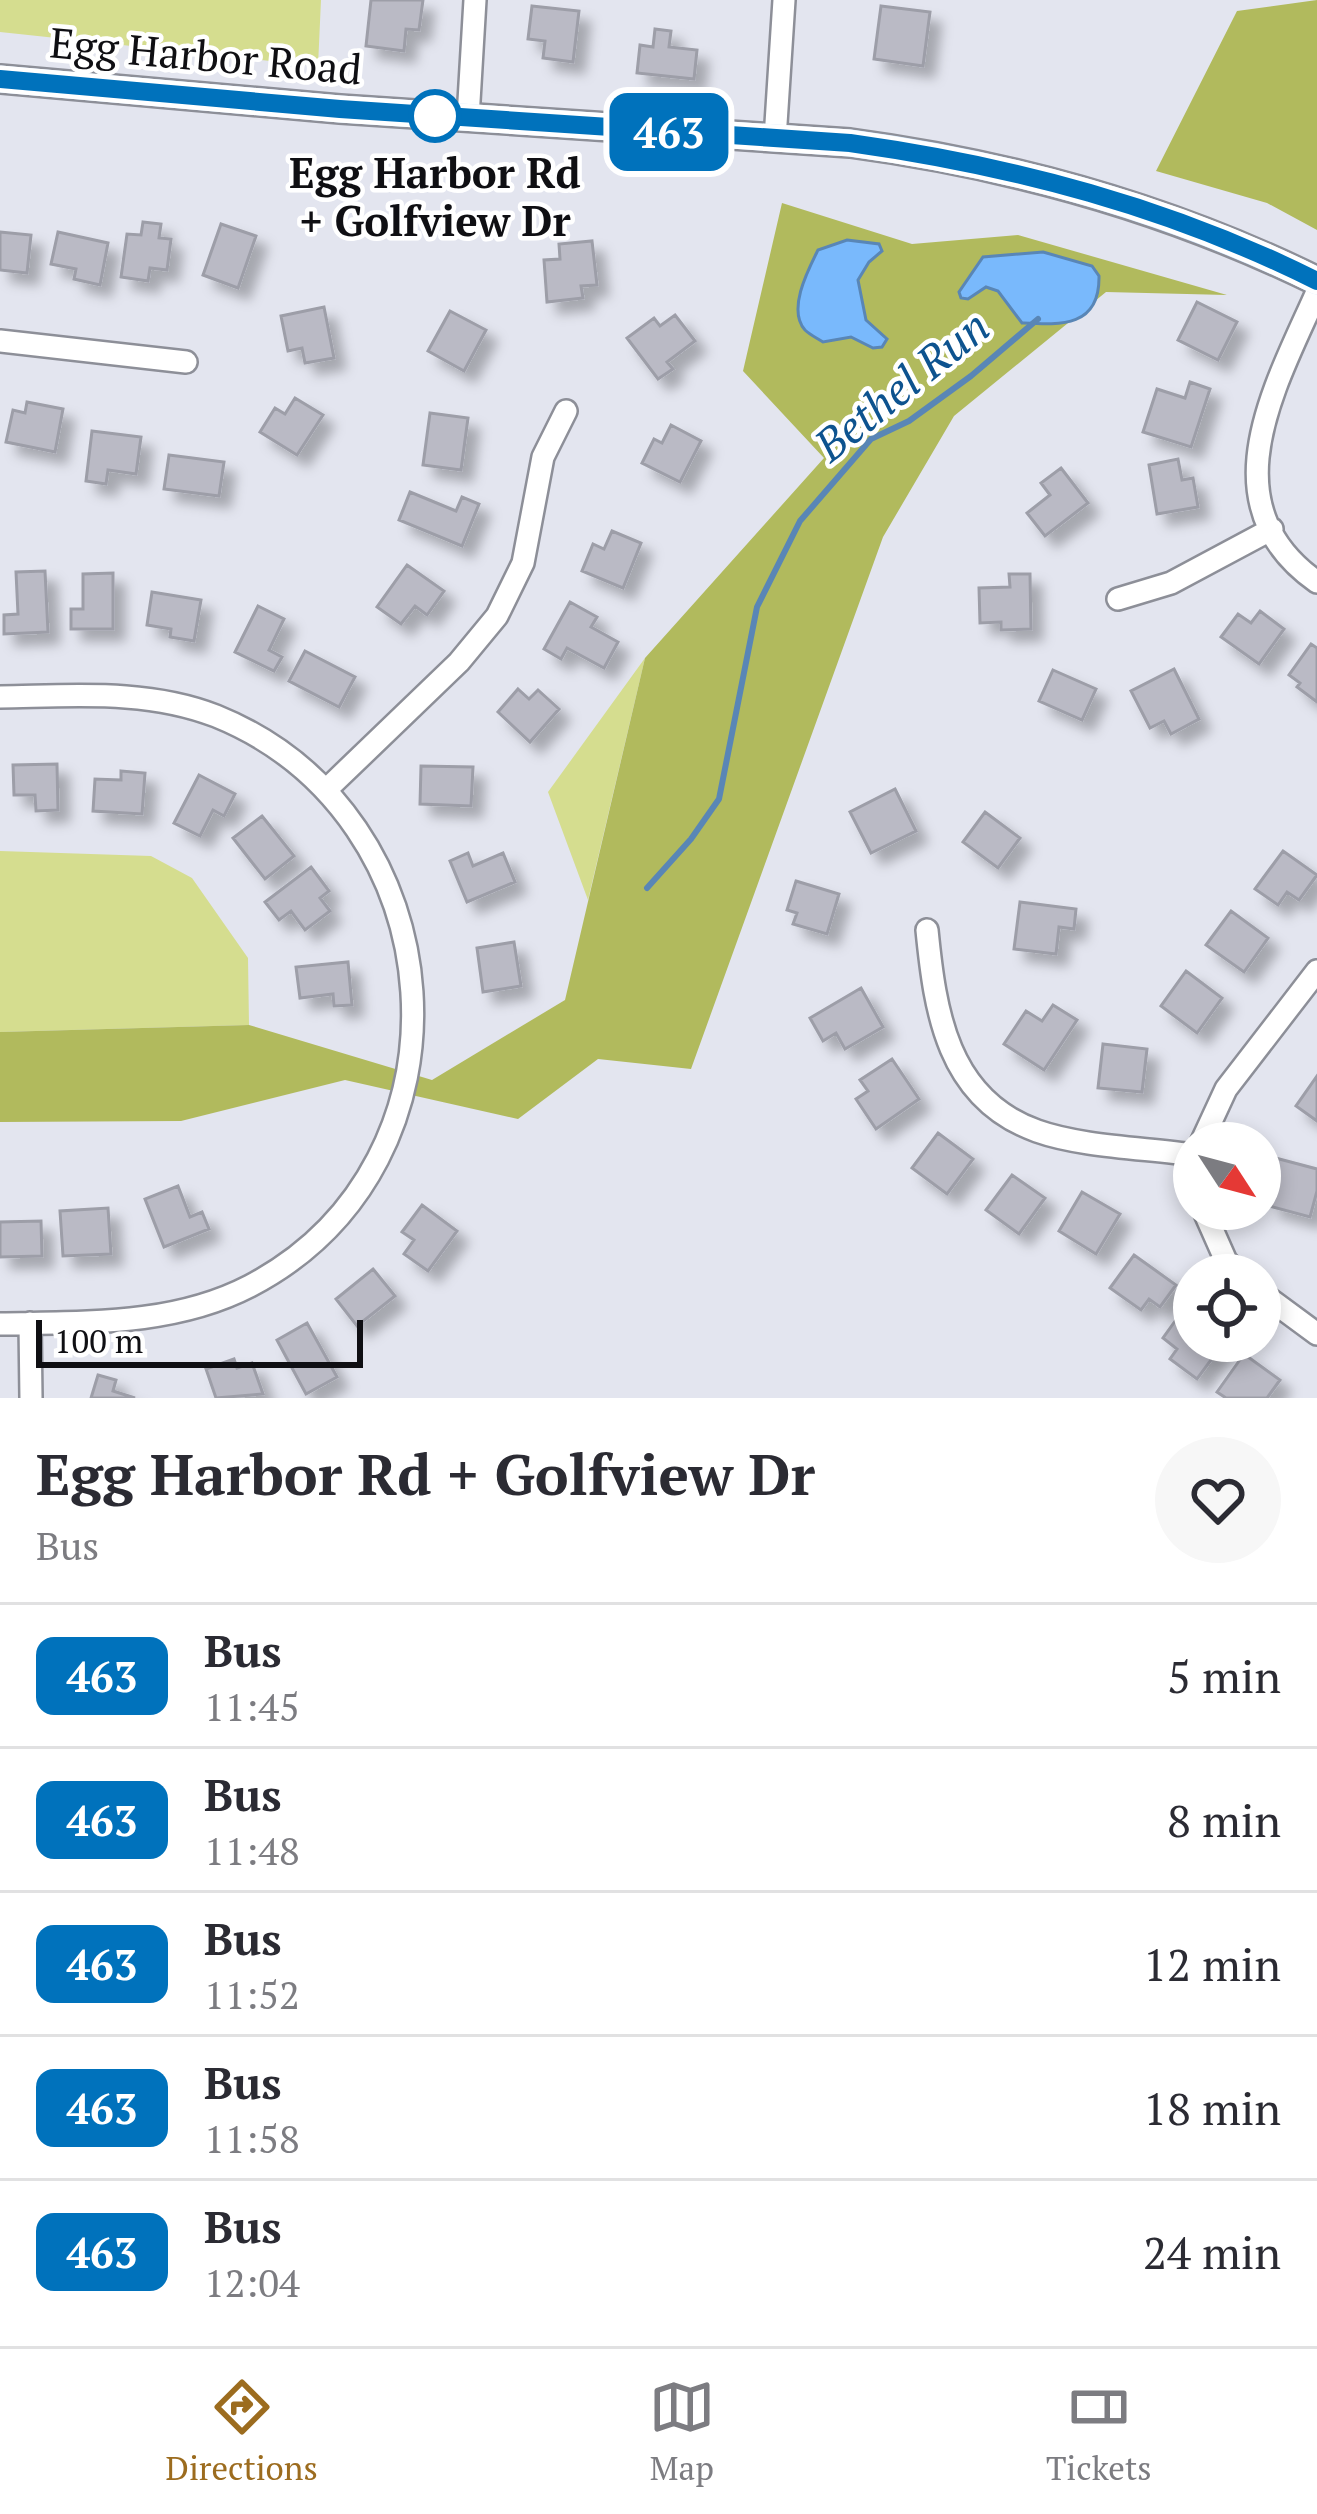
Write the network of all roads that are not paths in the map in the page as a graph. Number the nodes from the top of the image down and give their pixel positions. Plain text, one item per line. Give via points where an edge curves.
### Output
1 (476, 0) edge
2 (784, 0) edge
3 (0, 79) edge
4 (468, 118) junction
5 (775, 139) junction
6 (1317, 281) edge
7 (1317, 292) edge
8 (0, 340) edge
9 (186, 362) dead end
10 (566, 411) dead end
11 (1272, 529) junction
12 (1317, 582) edge
13 (1118, 599) dead end
14 (0, 697) edge
15 (326, 790) junction
16 (927, 930) dead end
17 (1317, 971) edge
18 (1211, 1122) edge
19 (1173, 1152) edge
20 (1281, 1307) edge
21 (30, 1323) junction
22 (0, 1324) edge
23 (1317, 1334) edge
24 (31, 1398) edge

1 - 4 street
2 - 5 street
3 - 4 main road, Egg Harbor Road
4 - 5 main road, Egg Harbor Road
5 - 6 main road, Egg Harbor Road via 850,143 1020,172 1138,206
7 - 11 street via 1260,429 1257,481
8 - 9 street
10 - 15 street via 543,458 523,563 497,616
11 - 12 street
11 - 13 street via 1172,583
14 - 15 street via 171,702 244,730
15 - 21 street via 379,865 412,973 405,1082 376,1157 314,1238 250,1286 167,1315
16 - 19 street via 947,1045 990,1101 1038,1132
17 - 18 street via 1226,1089
20 - 23 street
21 - 22 street
21 - 24 street

